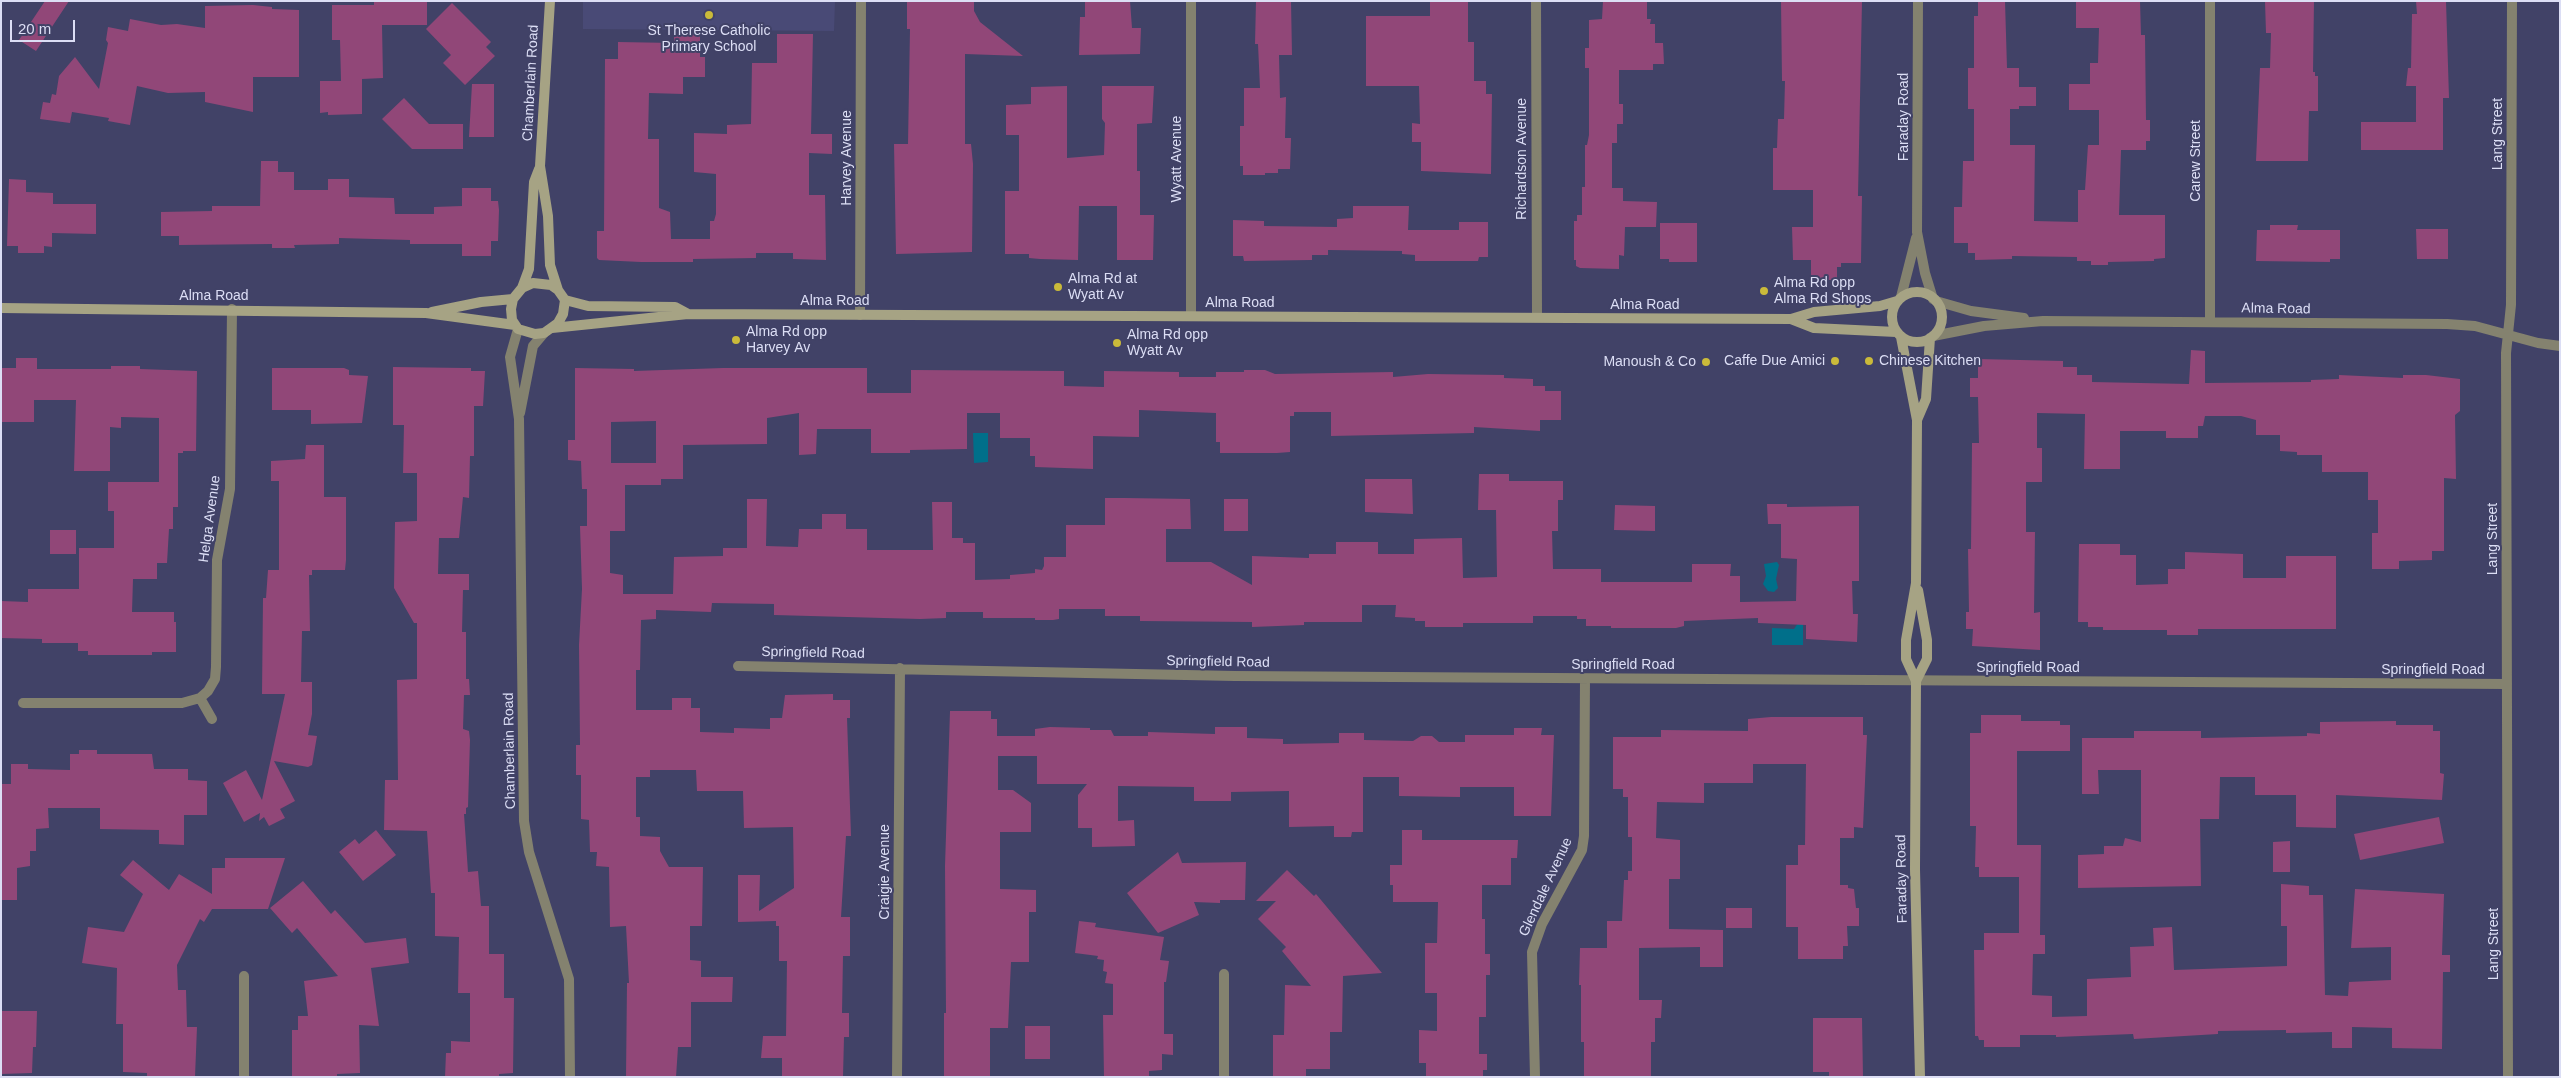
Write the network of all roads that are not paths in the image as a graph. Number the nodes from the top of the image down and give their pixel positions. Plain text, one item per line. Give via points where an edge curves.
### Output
1 (550, 1) edge
2 (861, 1) edge
3 (1191, 1) edge
4 (1536, 1) edge
5 (1918, 1) edge
6 (2210, 1) edge
7 (2512, 1) edge
8 (540, 166) junction
9 (1917, 232) junction
10 (522, 288) junction
11 (558, 290) junction
12 (513, 299) junction
13 (1899, 299) junction
14 (564, 300) junction
15 (1935, 300) junction
16 (1, 308) edge
17 (232, 309) junction
18 (426, 313) junction
19 (688, 314) junction
20 (860, 315) junction
21 (1190, 316) junction
22 (1537, 317) junction
23 (1791, 319) junction
24 (2043, 320) junction
25 (2210, 322) junction
26 (516, 327) junction
27 (548, 330) junction
28 (1899, 335) junction
29 (2508, 335) junction
30 (1931, 337) junction
31 (2560, 346) edge
32 (519, 419) junction
33 (1917, 420) junction
34 (1916, 583) junction
35 (738, 666) dead end
36 (900, 668) junction
37 (1585, 679) junction
38 (1916, 681) junction
39 (2507, 684) junction
40 (200, 698) junction
41 (23, 702) dead end
42 (212, 719) dead end
43 (1224, 974) dead end
44 (244, 976) dead end
45 (244, 1077) edge
46 (570, 1077) edge
47 (897, 1077) edge
48 (1224, 1077) edge
49 (1535, 1077) edge
50 (1920, 1077) edge
51 (2508, 1077) edge

1 - 8 main road, Chamberlain Road
2 - 20 street, Harvey Avenue
3 - 21 street, Wyatt Avenue
4 - 22 street, Richardson Avenue
5 - 9 street, Faraday Road
6 - 25 street, Carew Street
7 - 29 street, Lang Street via 2511,305
8 - 10 main road, Chamberlain Road via 534,182 529,269
8 - 11 main road, Chamberlain Road via 548,216 550,265
9 - 13 street, Faraday Road via 1909,272
9 - 15 street, Faraday Road via 1926,278
10 - 11 main road via 534,283
10 - 12 main road
11 - 14 main road
12 - 18 main road, Alma Road
12 - 26 main road via 510,309
13 - 15 main road via 1918,292
13 - 23 main road, Alma Road via 1880,306 1814,312
13 - 28 main road via 1891,316
14 - 19 main road, Alma Road via 588,306 675,307
14 - 27 main road via 563,314 558,323
15 - 24 street, Alma Road via 1971,311
15 - 30 main road via 1940,308 1941,323
16 - 17 main road, Alma Road
17 - 18 main road, Alma Road
17 - 40 street, Helga Avenue via 231,479 216,577 216,667 215,679
18 - 26 main road, Alma Road
19 - 20 main road, Alma Road
19 - 27 main road, Alma Road
20 - 21 main road, Alma Road
21 - 22 main road, Alma Road
22 - 23 main road, Alma Road
23 - 28 main road, Alma Road via 1814,328
24 - 25 street, Alma Road
24 - 30 street, Alma Road via 1984,326
25 - 29 street, Alma Road via 2460,324
26 - 27 main road via 534,334
26 - 32 street, Chamberlain Road via 510,357
27 - 32 street, Chamberlain Road via 533,346
28 - 30 main road via 1912,342
28 - 33 main road, Faraday Road
29 - 31 street, Alma Road
29 - 39 street, Lang Street
30 - 33 main road, Faraday Road via 1926,399
32 - 46 street, Chamberlain Road via 524,821 529,852 568,979
33 - 34 main road, Faraday Road
34 - 38 main road, Faraday Road via 1906,659
34 - 38 main road, Faraday Road via 1927,640 1927,659
35 - 36 street, Springfield Road
36 - 37 street, Springfield Road via 1234,676
36 - 47 street, Craigie Avenue
37 - 38 street, Springfield Road
37 - 49 street, Glendale Avenue via 1584,836 1582,850 1542,924 1532,952
38 - 39 street, Springfield Road
38 - 50 main road, Faraday Road via 1915,869
39 - 51 street, Lang Street
40 - 41 street via 182,703
40 - 42 street
43 - 48 street
44 - 45 street

